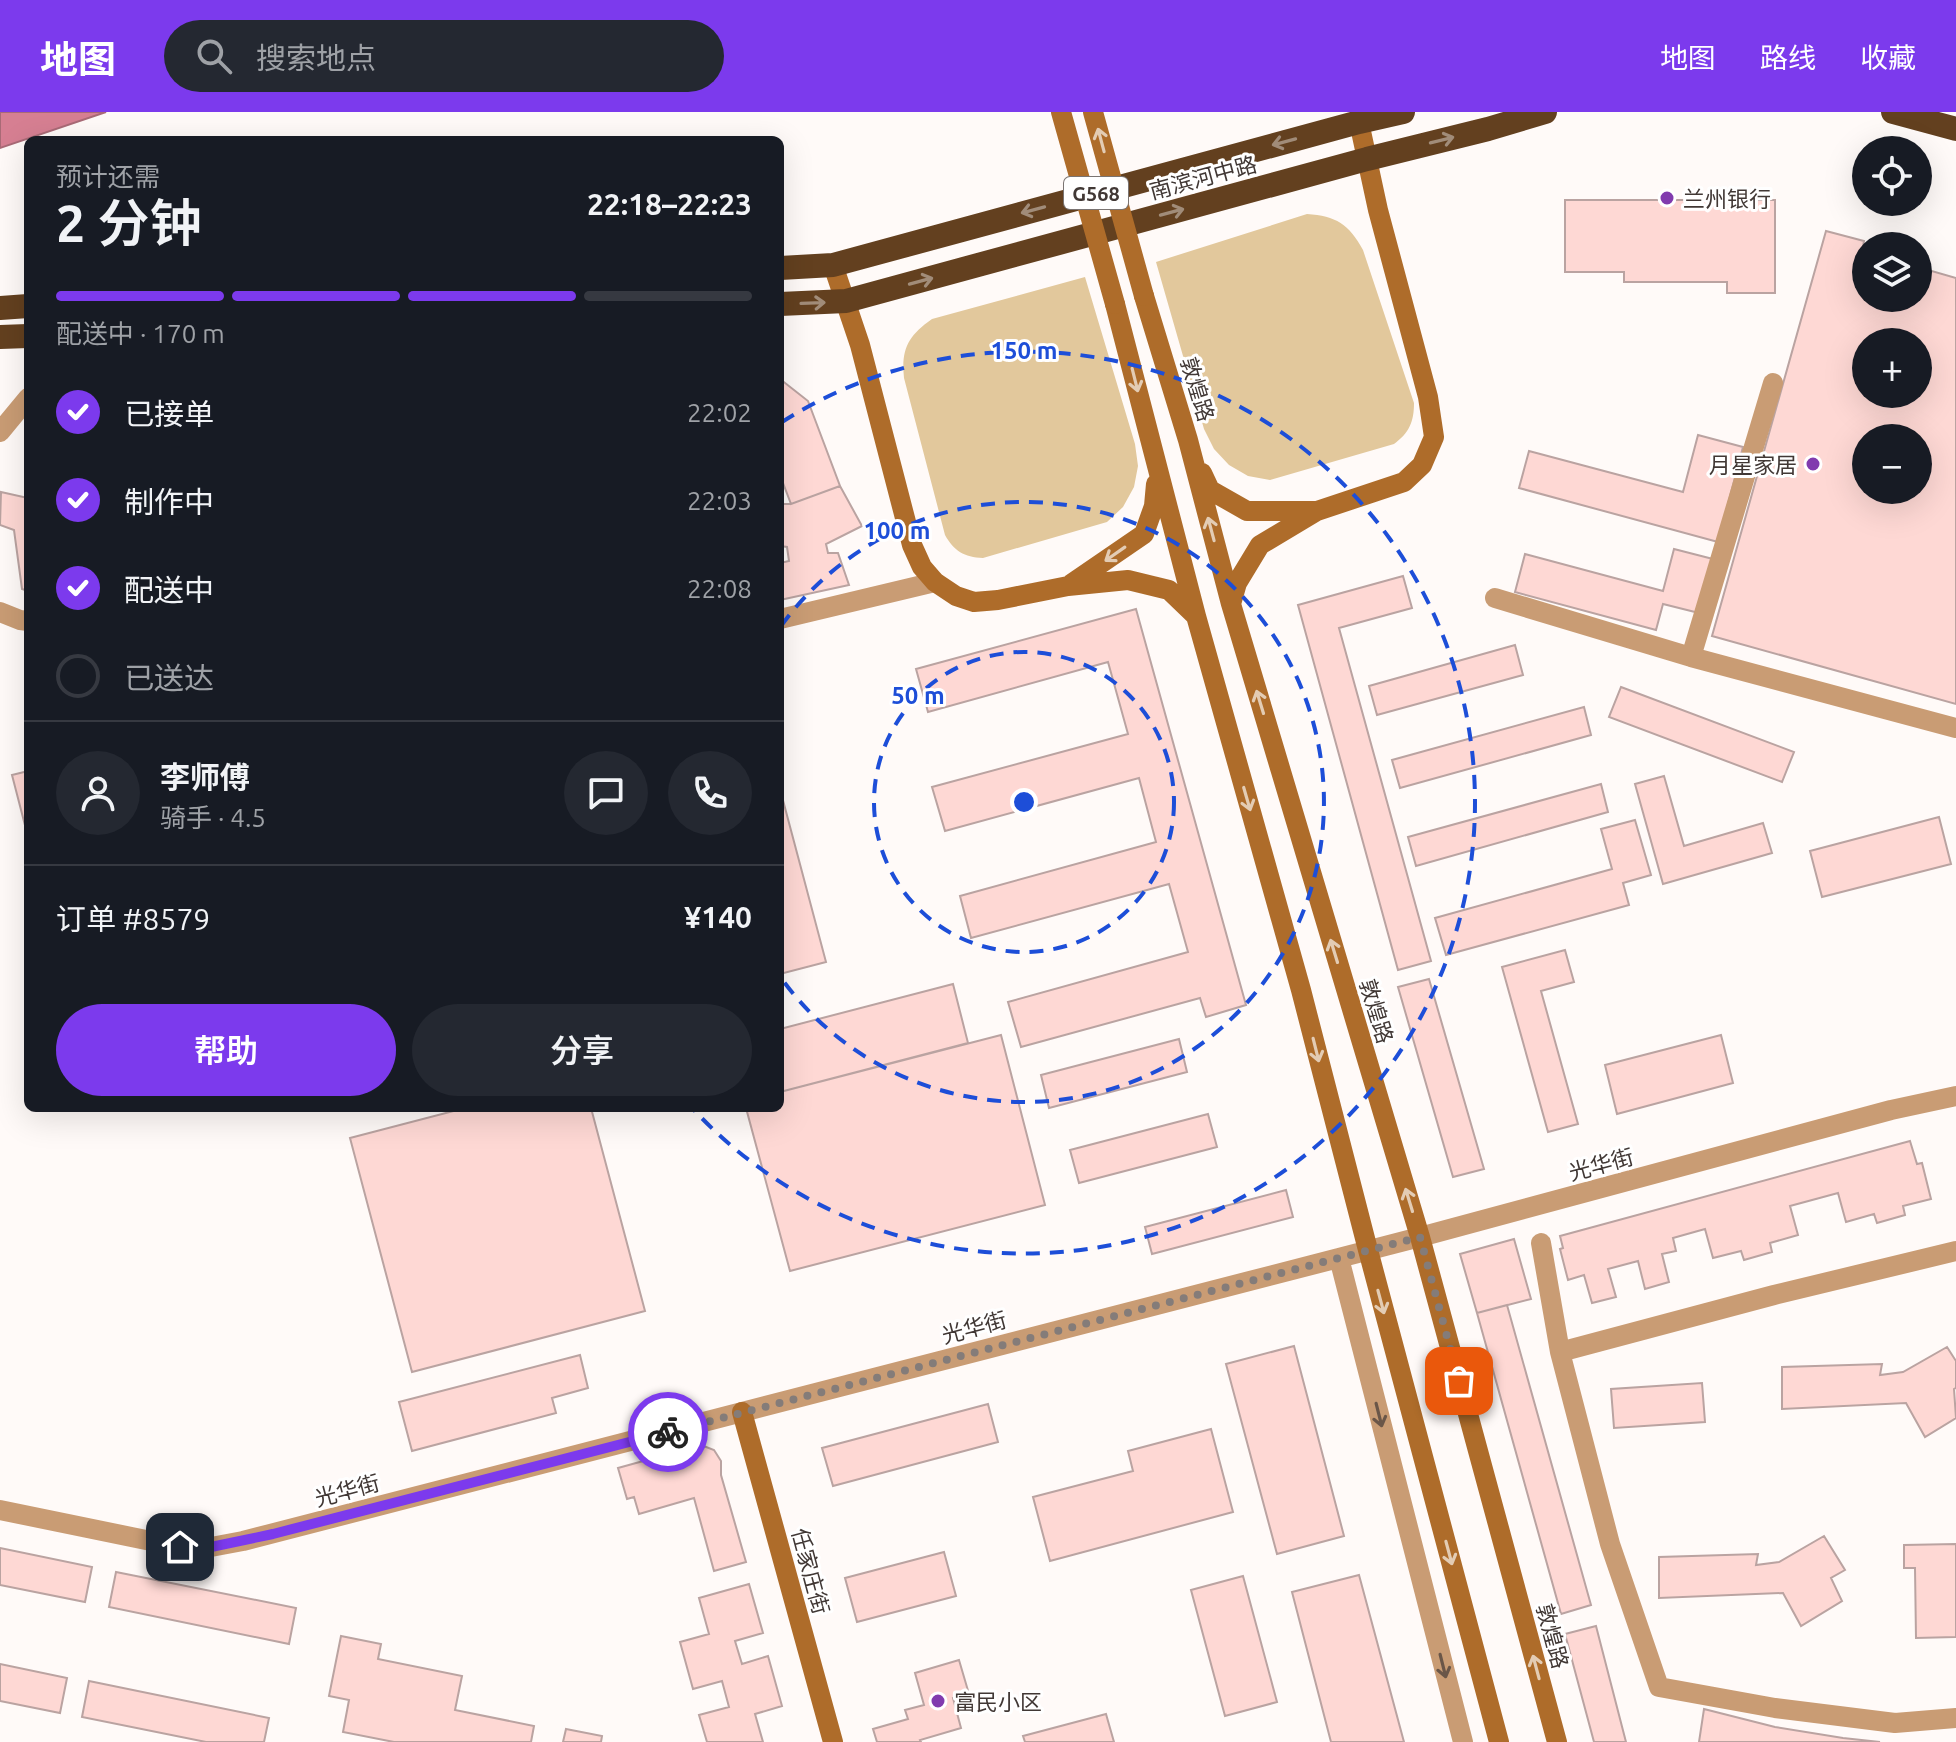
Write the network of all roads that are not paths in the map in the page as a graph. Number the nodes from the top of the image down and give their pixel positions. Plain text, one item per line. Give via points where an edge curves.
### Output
1 (1061, 112) edge
2 (1093, 112) edge
3 (1403, 112) edge
4 (1545, 112) edge
5 (1893, 112) edge
6 (1359, 122) junction
7 (1956, 129) edge
8 (1367, 159) junction
9 (833, 265) junction
10 (784, 268) edge
11 (846, 301) junction
12 (784, 304) edge
13 (24, 306) edge
14 (0, 308) edge
15 (24, 336) edge
16 (0, 337) edge
17 (1773, 383) dead end
18 (24, 403) edge
19 (0, 432) edge
20 (1188, 440) junction
21 (1156, 465) junction
22 (1317, 511) junction
23 (935, 582) junction
24 (1068, 586) junction
25 (1495, 598) dead end
26 (1231, 604) junction
27 (0, 612) edge
28 (1196, 616) junction
29 (784, 618) edge
30 (24, 620) edge
31 (1691, 657) junction
32 (1956, 728) edge
33 (1956, 1096) edge
34 (1420, 1237) junction
35 (1541, 1243) dead end
36 (1368, 1250) junction
37 (1956, 1251) edge
38 (1339, 1258) junction
39 (1560, 1352) junction
40 (742, 1412) junction
41 (0, 1510) edge
42 (1956, 1718) edge
43 (833, 1742) edge
44 (1463, 1742) edge
45 (1499, 1742) edge
46 (1557, 1742) edge

1 -> 21 main road, bridge
20 -> 2 main road, 敦煌路, bridge
3 - 6 highway, 南滨河中路 / G568
8 -> 4 highway, 南滨河中路 / G568
5 - 7 highway
6 - 8 main road
6 -> 9 highway, 南滨河中路 / G568
11 -> 8 highway, 南滨河中路 / G568
8 - 22 main road via 1434,437 1422,465 1404,482
9 - 10 highway, 南滨河中路 / G568
9 - 11 main road
12 -> 11 highway, 南滨河中路 / G568
11 - 23 main road via 912,545
13 - 14 highway
15 - 16 highway
17 - 31 street
18 - 19 street
20 - 22 main road via 1210,490 1247,511
26 -> 20 main road, 敦煌路
21 -> 24 main road via 1154,506 1144,534
21 - 28 main road
22 - 26 main road via 1260,545
23 - 24 main road via 974,602
23 - 29 street
24 - 28 main road via 1128,580 1169,590
25 - 31 street
34 -> 26 main road, 敦煌路
27 - 30 street
28 -> 36 main road
31 - 32 street
33 - 34 street, 光华街
34 - 36 street, 光华街
46 -> 34 main road, 敦煌路
35 - 39 street
36 - 38 street, 光华街
36 -> 45 main road
37 - 39 street
38 - 40 street, 光华街
38 -> 44 street
39 - 42 street via 1610,1544 1659,1687 1895,1723
40 - 41 street, 光华街 via 211,1547 180,1547
40 - 43 main road, 任家庄街

